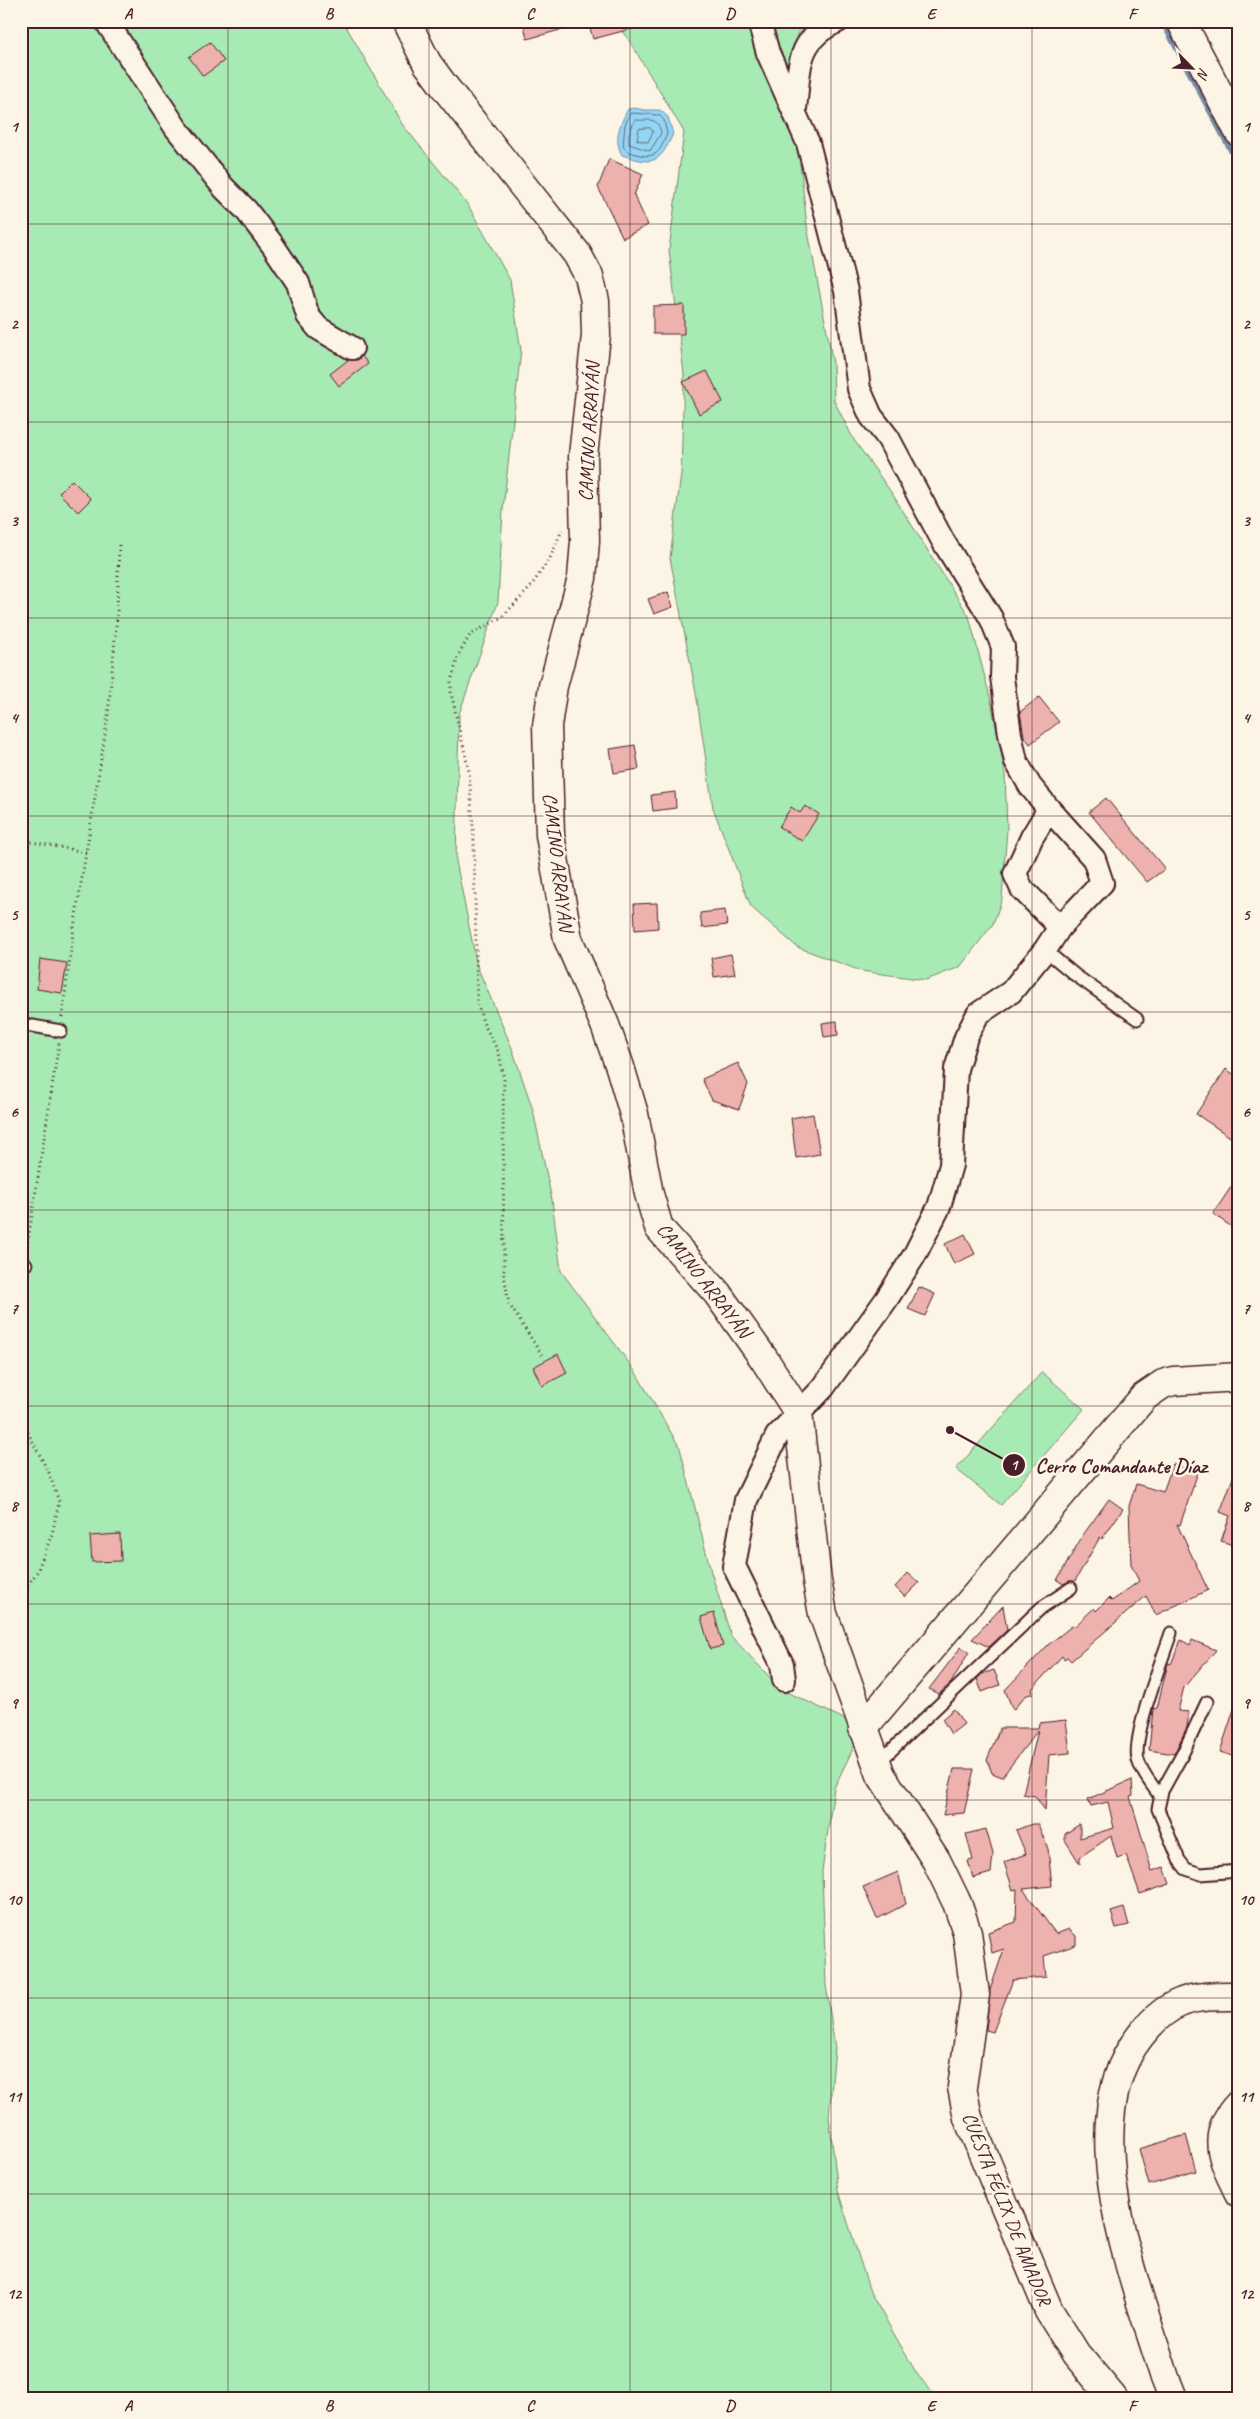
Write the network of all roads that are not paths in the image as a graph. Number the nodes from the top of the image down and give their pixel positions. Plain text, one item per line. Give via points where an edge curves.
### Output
1 (106, 21) edge
2 (406, 21) edge
3 (759, 21) edge
4 (838, 21) edge
5 (1181, 21) edge
6 (794, 110) junction
7 (1239, 132) edge
8 (352, 348) dead end
9 (1049, 809) junction
10 (1060, 927) junction
11 (1045, 950) junction
12 (1137, 1019) dead end
13 (21, 1024) edge
14 (61, 1031) road end
15 (1239, 1377) edge
16 (798, 1412) junction
17 (1071, 1588) dead end
18 (1171, 1633) dead end
19 (784, 1680) dead end
20 (1207, 1702) dead end
21 (864, 1728) junction
22 (876, 1764) junction
23 (1160, 1797) junction
24 (1239, 1871) edge
25 (1239, 1996) edge
26 (1239, 2104) edge
27 (1239, 2193) edge
28 (1113, 2398) edge
29 (1173, 2398) edge

1 - 8 street via 176,128 272,244 298,283 308,316 318,328
2 - 16 street, CAMINO ARRAYÁN via 427,63 577,254 589,276 596,301 596,335 583,456 585,541 582,578 553,686 547,726 550,835 566,930 620,1067 634,1114 659,1228 717,1293
3 - 6 street via 768,53
4 - 6 street via 814,34 801,56
5 - 7 street
6 - 9 street via 808,143 846,292 859,389 871,416 888,438 943,541 991,618 1003,647 1002,677 1016,761 1030,786
9 - 10 street via 1015,874 1022,889
9 - 10 street via 1094,859 1102,883
10 - 11 street
11 - 12 lane
11 - 16 street via 1011,992 978,1014 966,1037 956,1069 951,1165 939,1207 914,1256 886,1300 823,1388
13 - 14 lane
15 - 21 street via 1172,1381 1144,1397
16 - 19 street via 776,1436 746,1500 734,1566 782,1664
16 - 21 street, CAMINO ARRAYÁN via 820,1602
17 - 22 lane via 1041,1608
18 - 23 lane via 1137,1750 1142,1769
20 - 23 lane
21 - 22 street, CUESTA FÉLIX DE AMADOR
22 - 28 street, CUESTA FÉLIX DE AMADOR via 936,1860 967,1932 975,1995 962,2087 968,2118 1049,2311 1066,2340
23 - 24 lane via 1160,1814 1186,1870 1201,1874
25 - 29 street via 1194,1998 1157,2017 1128,2055 1113,2099 1110,2148 1121,2234
26 - 27 street via 1227,2120 1220,2140 1223,2161

